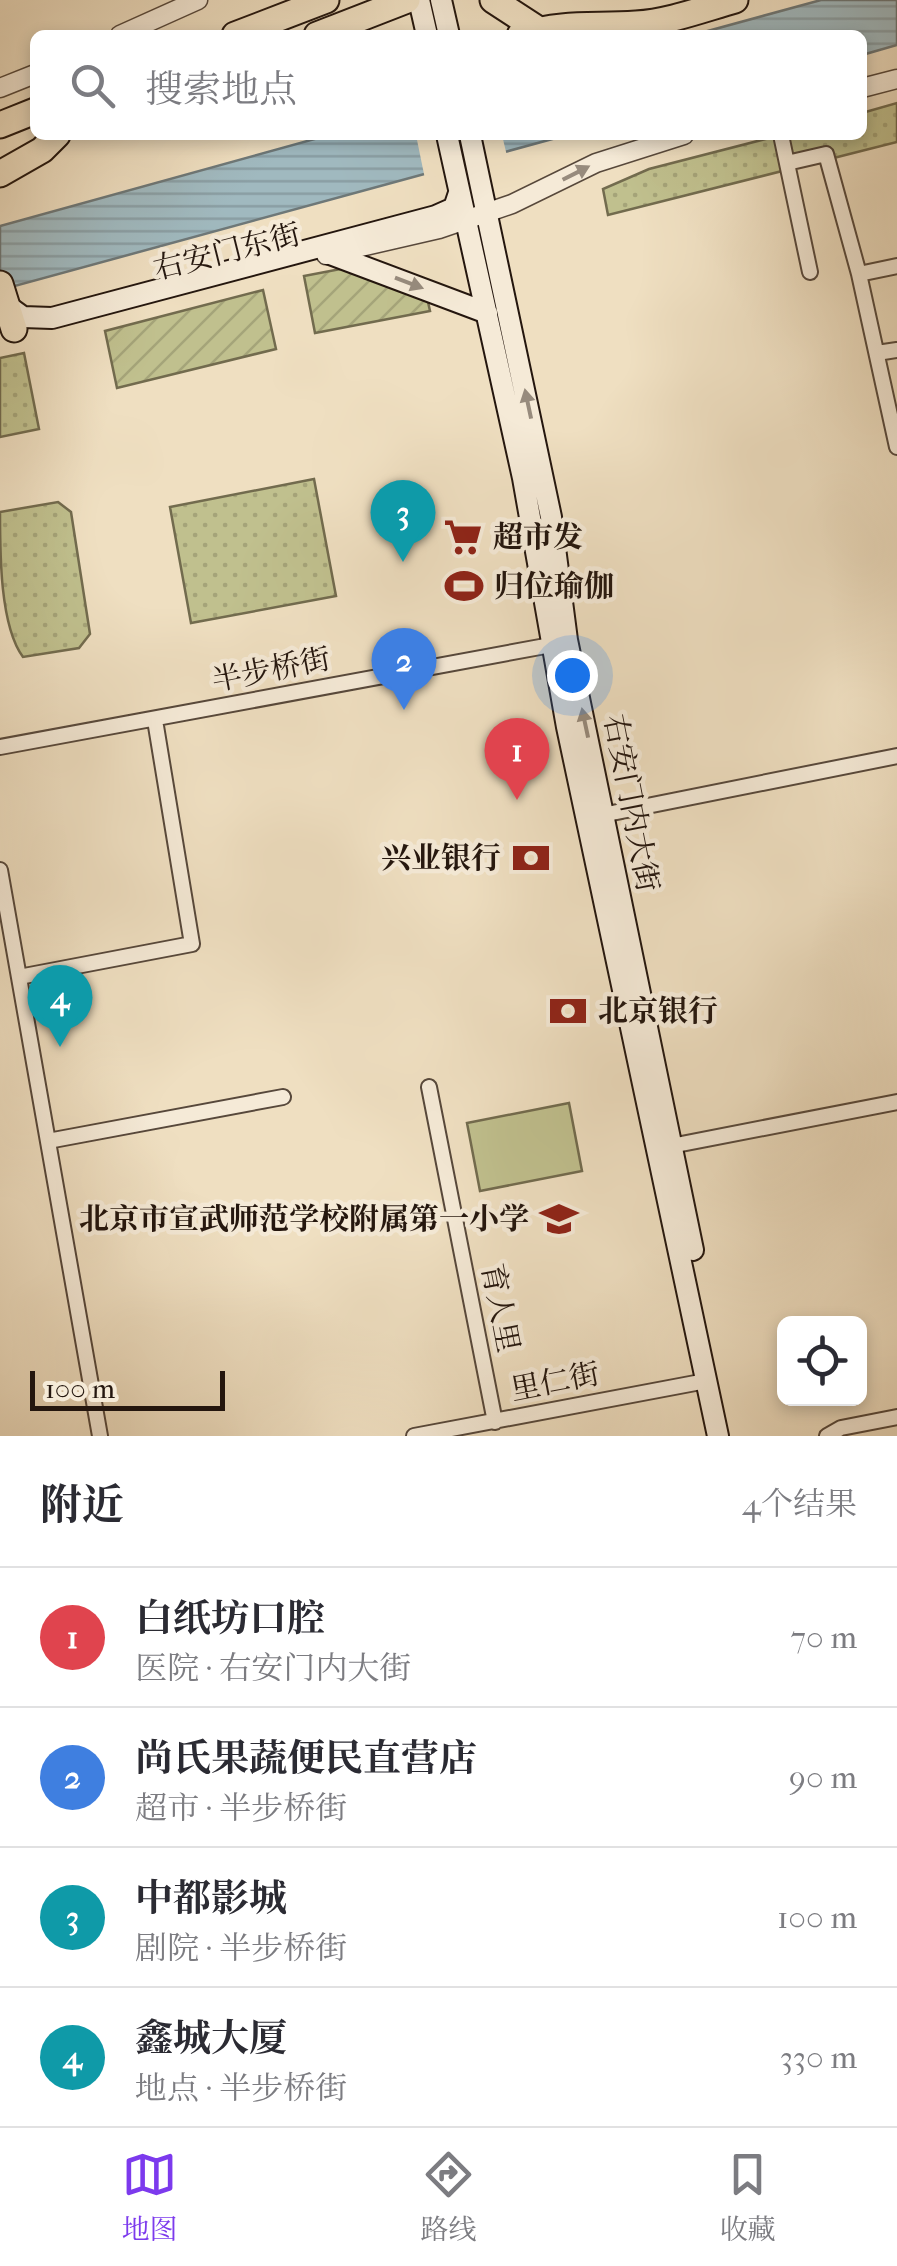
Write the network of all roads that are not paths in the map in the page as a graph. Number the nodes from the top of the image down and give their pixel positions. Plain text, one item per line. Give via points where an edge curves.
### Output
1 (198, 0) edge
2 (326, 0) edge
3 (407, 0) edge
4 (419, 0) edge
5 (442, 0) edge
6 (492, 0) edge
7 (735, 0) edge
8 (631, 12) edge
9 (131, 30) edge
10 (247, 30) edge
11 (330, 30) edge
12 (425, 30) edge
13 (448, 30) edge
14 (527, 30) edge
15 (538, 30) edge
16 (30, 76) edge
17 (897, 79) edge
18 (867, 87) edge
19 (0, 88) edge
20 (30, 114) edge
21 (0, 125) edge
22 (43, 140) edge
23 (51, 140) edge
24 (448, 140) edge
25 (471, 140) edge
26 (668, 140) edge
27 (782, 140) edge
28 (0, 156) edge
29 (787, 163) junction
30 (0, 174) edge
31 (459, 189) junction
32 (486, 212) junction
33 (465, 220) junction
34 (330, 254) junction
35 (897, 266) edge
36 (810, 272) dead end
37 (859, 274) junction
38 (487, 313) junction
39 (4, 314) edge
40 (897, 350) edge
41 (877, 354) junction
42 (894, 421) edge
43 (897, 447) edge
44 (551, 645) junction
45 (155, 720) junction
46 (0, 748) edge
47 (897, 756) edge
48 (602, 814) junction
49 (0, 870) edge
50 (3, 905) edge
51 (19, 976) junction
52 (428, 1087) dead end
53 (283, 1097) dead end
54 (897, 1102) edge
55 (48, 1141) junction
56 (671, 1146) junction
57 (706, 1380) junction
58 (897, 1416) edge
59 (495, 1422) junction
60 (100, 1436) edge
61 (414, 1436) edge
62 (718, 1436) edge
63 (731, 1436) edge
64 (827, 1436) edge

1 - 9 street
2 - 10 highway
3 - 11 highway
4 - 12 main road
5 - 13 main road
6 - 14 highway
7 - 8 highway
8 - 15 highway
16 - 19 street
17 - 18 street
20 - 21 highway
22 - 28 highway
23 - 30 highway
24 - 31 main road, 右安门内大街
25 - 32 main road, 右安门内大街
32 -> 26 street, 右安门东街 via 596,163
27 - 29 street
29 - 36 street
29 - 37 street via 826,154
31 - 33 main road, 右安门内大街
31 - 39 main road via 446,214 100,306 38,320
32 - 33 street, 右安门东街
48 -> 32 main road, 右安门内大街 via 567,640 552,517
33 - 34 street, 右安门东街
33 - 38 main road, 右安门内大街
34 -> 38 main road
34 - 39 street, 右安门东街 via 54,324
35 - 37 street
37 - 41 street
38 - 44 main road, 右安门内大街
40 - 41 street
41 - 42 street
42 - 43 street
44 - 45 street, 半步桥街
44 - 57 main road, 右安门内大街
45 - 46 street, 半步桥街
45 - 51 street via 192,944
47 - 48 street
48 - 56 main road, 右安门内大街
49 - 50 street
50 - 51 street
51 - 55 street
52 - 59 street, 育人里
53 - 55 street
54 - 56 street
55 - 60 street
56 - 63 main road, 右安门内大街
57 - 59 street, 里仁街
57 - 62 main road, 右安门内大街
58 - 64 street
59 - 61 street, 里仁街

